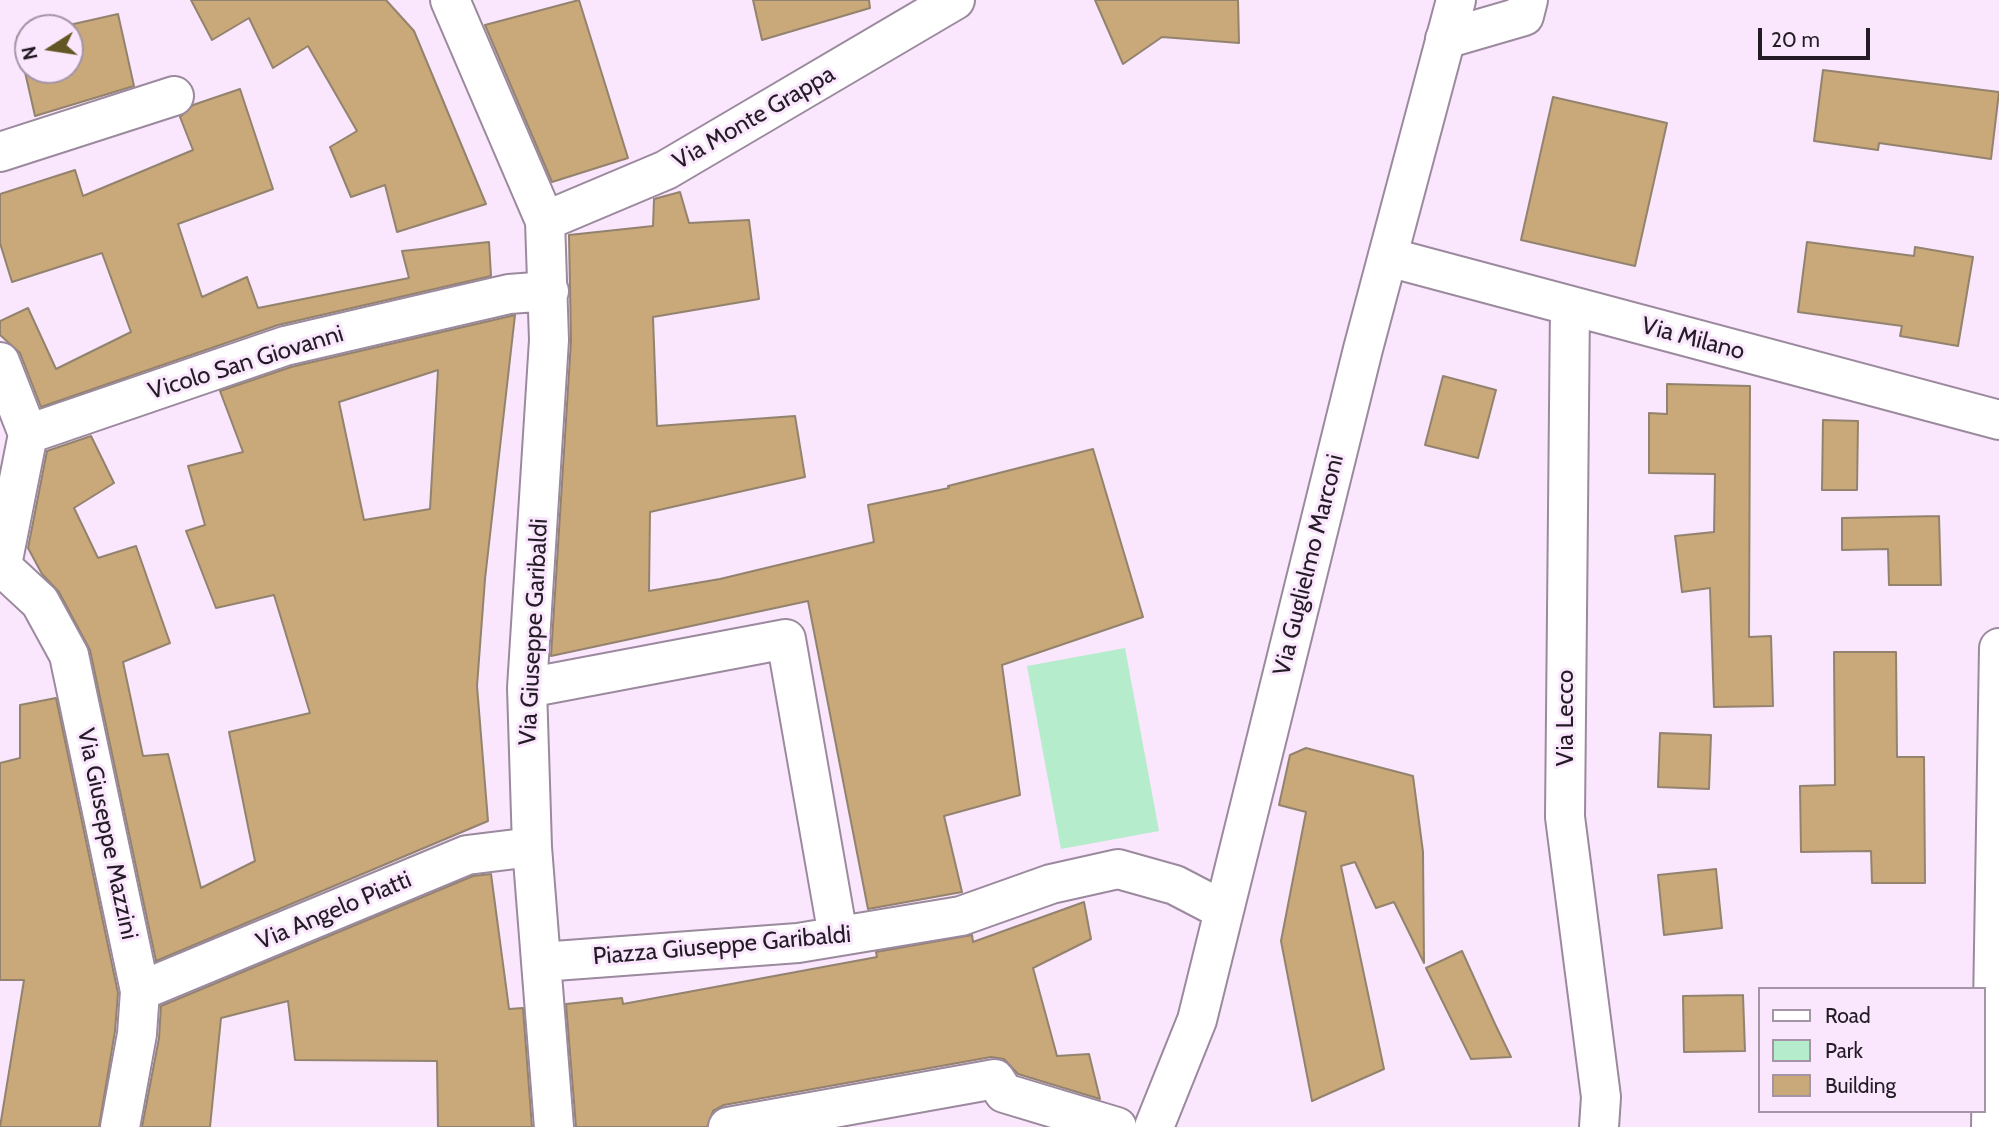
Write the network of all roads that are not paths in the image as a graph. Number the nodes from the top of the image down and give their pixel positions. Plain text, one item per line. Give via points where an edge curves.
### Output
1 (955, 0) edge
2 (1456, 0) edge
3 (1528, 0) edge
4 (462, 3) edge
5 (1445, 39) junction
6 (174, 96) dead end
7 (0, 152) edge
8 (545, 221) junction
9 (1388, 257) junction
10 (549, 291) junction
11 (1570, 306) junction
12 (0, 362) edge
13 (1999, 420) edge
14 (28, 434) junction
15 (1, 565) edge
16 (1999, 648) edge
17 (527, 688) junction
18 (532, 847) junction
19 (1223, 910) junction
20 (838, 936) junction
21 (541, 962) junction
22 (140, 991) junction
23 (120, 1127) edge
24 (554, 1127) edge
25 (728, 1127) edge
26 (1117, 1127) edge
27 (1154, 1127) edge
28 (1599, 1127) edge
29 (1991, 1127) edge

1 - 8 street, Via Monte Grappa via 666,170
2 - 5 street, Via Guglielmo Marconi
3 - 5 street via 1524,16
4 - 8 street, Via Giuseppe Garibaldi via 500,113
5 - 9 street, Via Guglielmo Marconi
6 - 7 street
8 - 10 street, Via Giuseppe Garibaldi
9 - 11 street, Via Milano
9 - 19 street, Via Guglielmo Marconi
10 - 14 street, Vicolo San Giovanni via 509,294 285,346
10 - 17 street, Via Giuseppe Garibaldi
11 - 13 street, Via Milano
11 - 28 street, Via Lecco via 1565,817 1601,1097
12 - 14 street
14 - 15 street
15 - 22 street, Via Giuseppe Mazzini via 40,602 69,654
16 - 29 street
17 - 18 street, Via Giuseppe Garibaldi
17 - 20 street via 786,639
18 - 21 street, Via Giuseppe Garibaldi
18 - 22 street, Via Angelo Piatti via 467,855
19 - 20 street, Piazza Giuseppe Garibaldi via 1175,885 1118,869 1051,884 961,916
19 - 27 street, Via Guglielmo Marconi via 1197,1020
20 - 21 street, Piazza Giuseppe Garibaldi
21 - 24 street, Via Giuseppe Garibaldi
22 - 23 street, Via Giuseppe Mazzini
25 - 26 street via 995,1079 1004,1093

